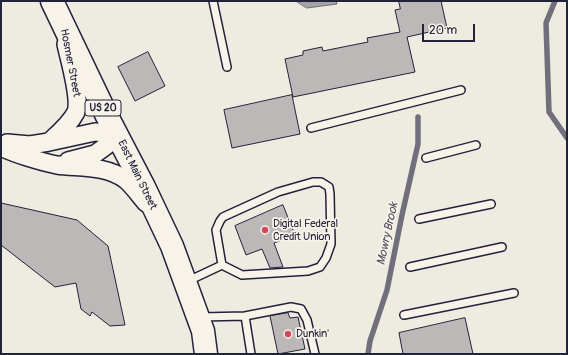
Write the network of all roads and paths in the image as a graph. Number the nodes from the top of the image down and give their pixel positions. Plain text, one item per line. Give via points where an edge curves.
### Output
1 (52, 1) edge
2 (214, 1) edge
3 (62, 21) junction
4 (227, 67) dead end
5 (461, 90) dead end
6 (311, 128) dead end
7 (117, 134) junction
8 (49, 142) junction
9 (1, 143) edge
10 (476, 145) dead end
11 (1, 147) edge
12 (426, 158) dead end
13 (56, 165) junction
14 (491, 204) dead end
15 (156, 214) junction
16 (419, 219) dead end
17 (502, 247) dead end
18 (222, 265) junction
19 (410, 267) dead end
20 (186, 283) junction
21 (514, 293) dead end
22 (404, 315) dead end
23 (245, 316) junction
24 (198, 318) junction
25 (206, 354) edge
26 (251, 354) edge
27 (315, 354) edge

1 - 3 main road, East Main Street / US 20
2 - 4 lane
3 - 7 main road, East Main Street / US 20
3 - 8 street, Hosmer Street via 77,98 76,110 71,120
5 - 6 lane
7 - 8 street via 95,132
7 - 13 street via 95,154
7 - 15 main road, East Main Street / US 20
8 - 9 street via 30,145
10 - 12 lane
11 - 13 street
13 - 15 street via 91,167 113,173 126,180
14 - 16 lane
15 - 20 main road, East Main Street / US 20
17 - 19 lane
18 - 18 lane via 242,275 308,271 320,267 331,244 329,187 321,182 313,182 285,190 224,217 216,230
18 - 20 lane
20 - 24 main road, East Main Street / US 20
21 - 22 lane
23 - 24 lane
23 - 26 lane
23 - 27 lane via 291,307 301,309 307,320
24 - 25 main road, East Main Street / US 20 via 203,331

